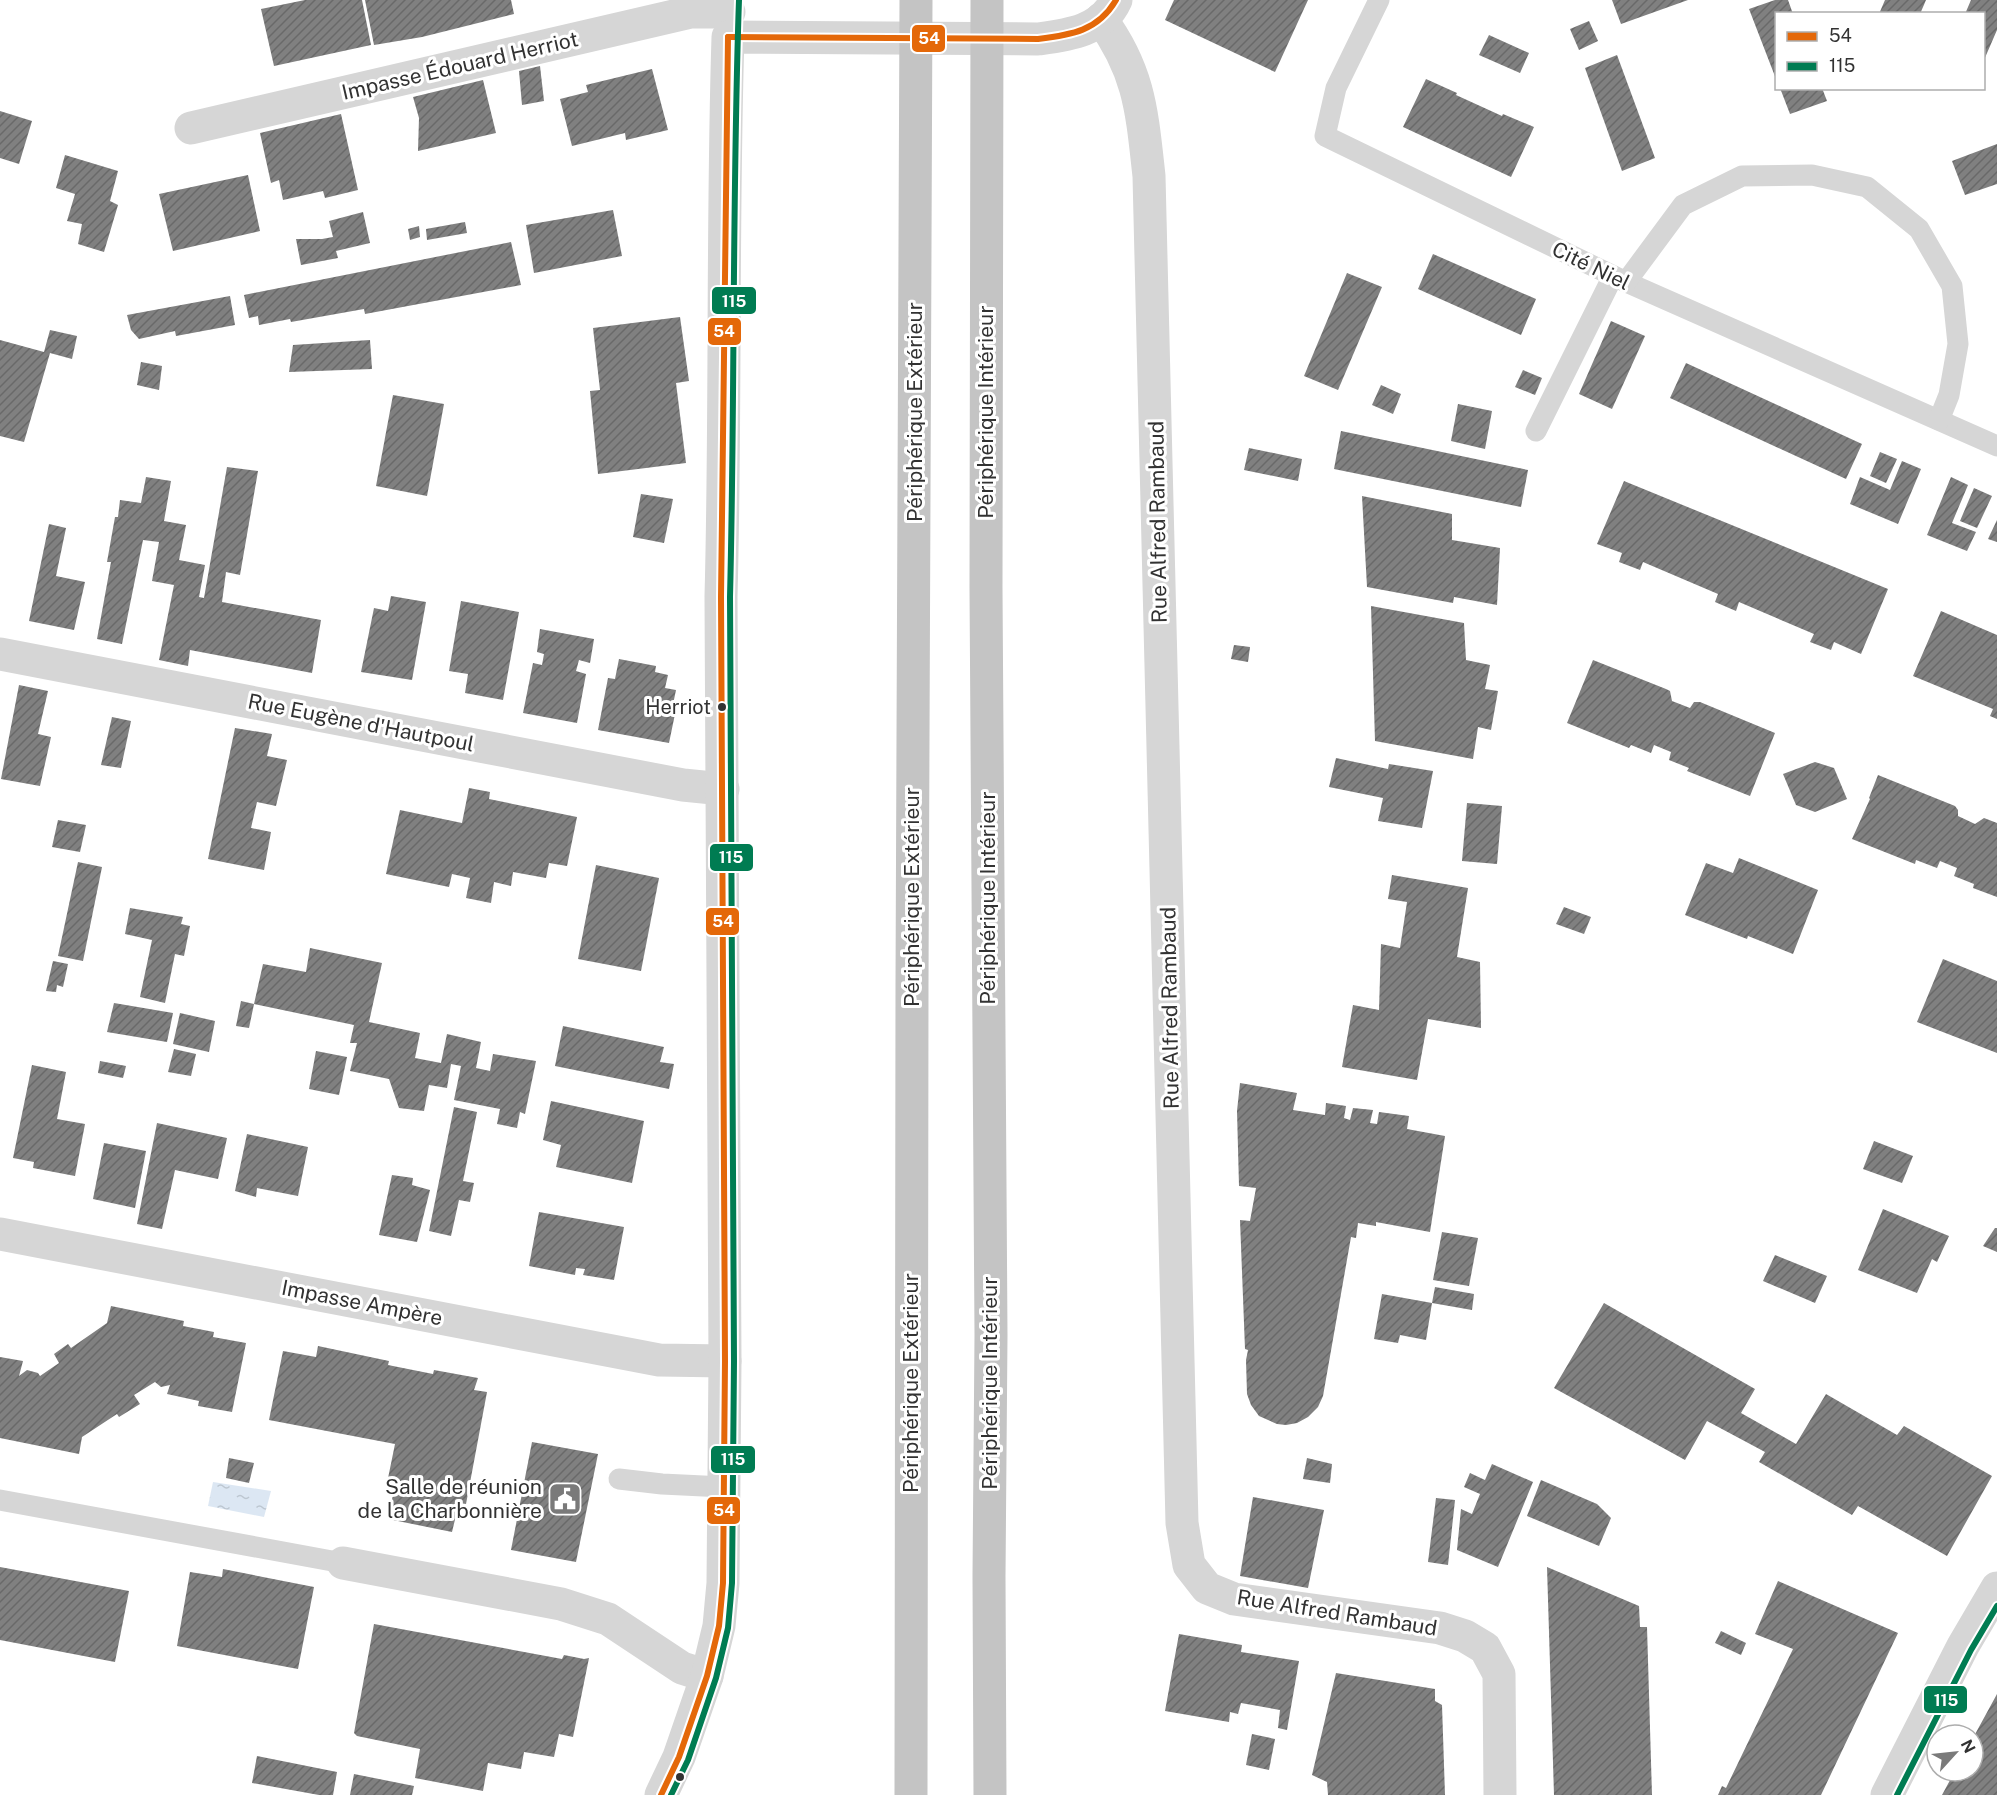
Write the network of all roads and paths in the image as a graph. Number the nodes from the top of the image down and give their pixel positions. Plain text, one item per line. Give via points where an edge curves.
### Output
1 (916, 0) edge
2 (987, 0) edge
3 (1379, 0) edge
4 (1108, 10) edge
5 (729, 16) edge
6 (191, 128) dead end
7 (1619, 279) junction
8 (1939, 420) junction
9 (1536, 431) dead end
10 (1997, 446) edge
11 (0, 654) edge
12 (723, 789) junction
13 (0, 1234) edge
14 (725, 1361) junction
15 (619, 1479) dead end
16 (724, 1487) junction
17 (0, 1500) edge
18 (343, 1563) joint
19 (1997, 1588) edge
20 (707, 1676) junction
21 (661, 1795) edge
22 (911, 1795) edge
23 (990, 1795) edge
24 (1500, 1795) edge
25 (1887, 1795) edge

1 - 22 highway, Périphérique Extérieur
2 - 23 highway, Périphérique Intérieur
3 - 7 lane, Cité Niel via 1336,88 1325,136
4 - 5 street, Impasse Édouard Herriot via 1089,28 1038,39 846,37
4 - 24 street, Rue Alfred Rambaud via 1143,116 1149,176 1182,1523 1189,1565 1207,1588 1234,1599 1440,1628 1485,1648 1499,1674
5 - 6 street, Impasse Édouard Herriot via 691,12
5 - 12 street via 721,597
7 - 8 lane, Cité Niel
7 - 8 lane via 1683,206 1742,176 1812,175 1867,188 1919,229 1952,286 1958,344 1949,395
7 - 9 lane
8 - 10 lane, Cité Niel
11 - 12 street, Rue Eugène d'Hautpoul
12 - 14 street
13 - 14 street, Impasse Ampère via 659,1360
14 - 16 street
15 - 16 lane
16 - 20 street via 721,1605
17 - 18 lane
18 - 20 street via 561,1604 608,1619 682,1668
19 - 25 street
20 - 21 street via 679,1757

